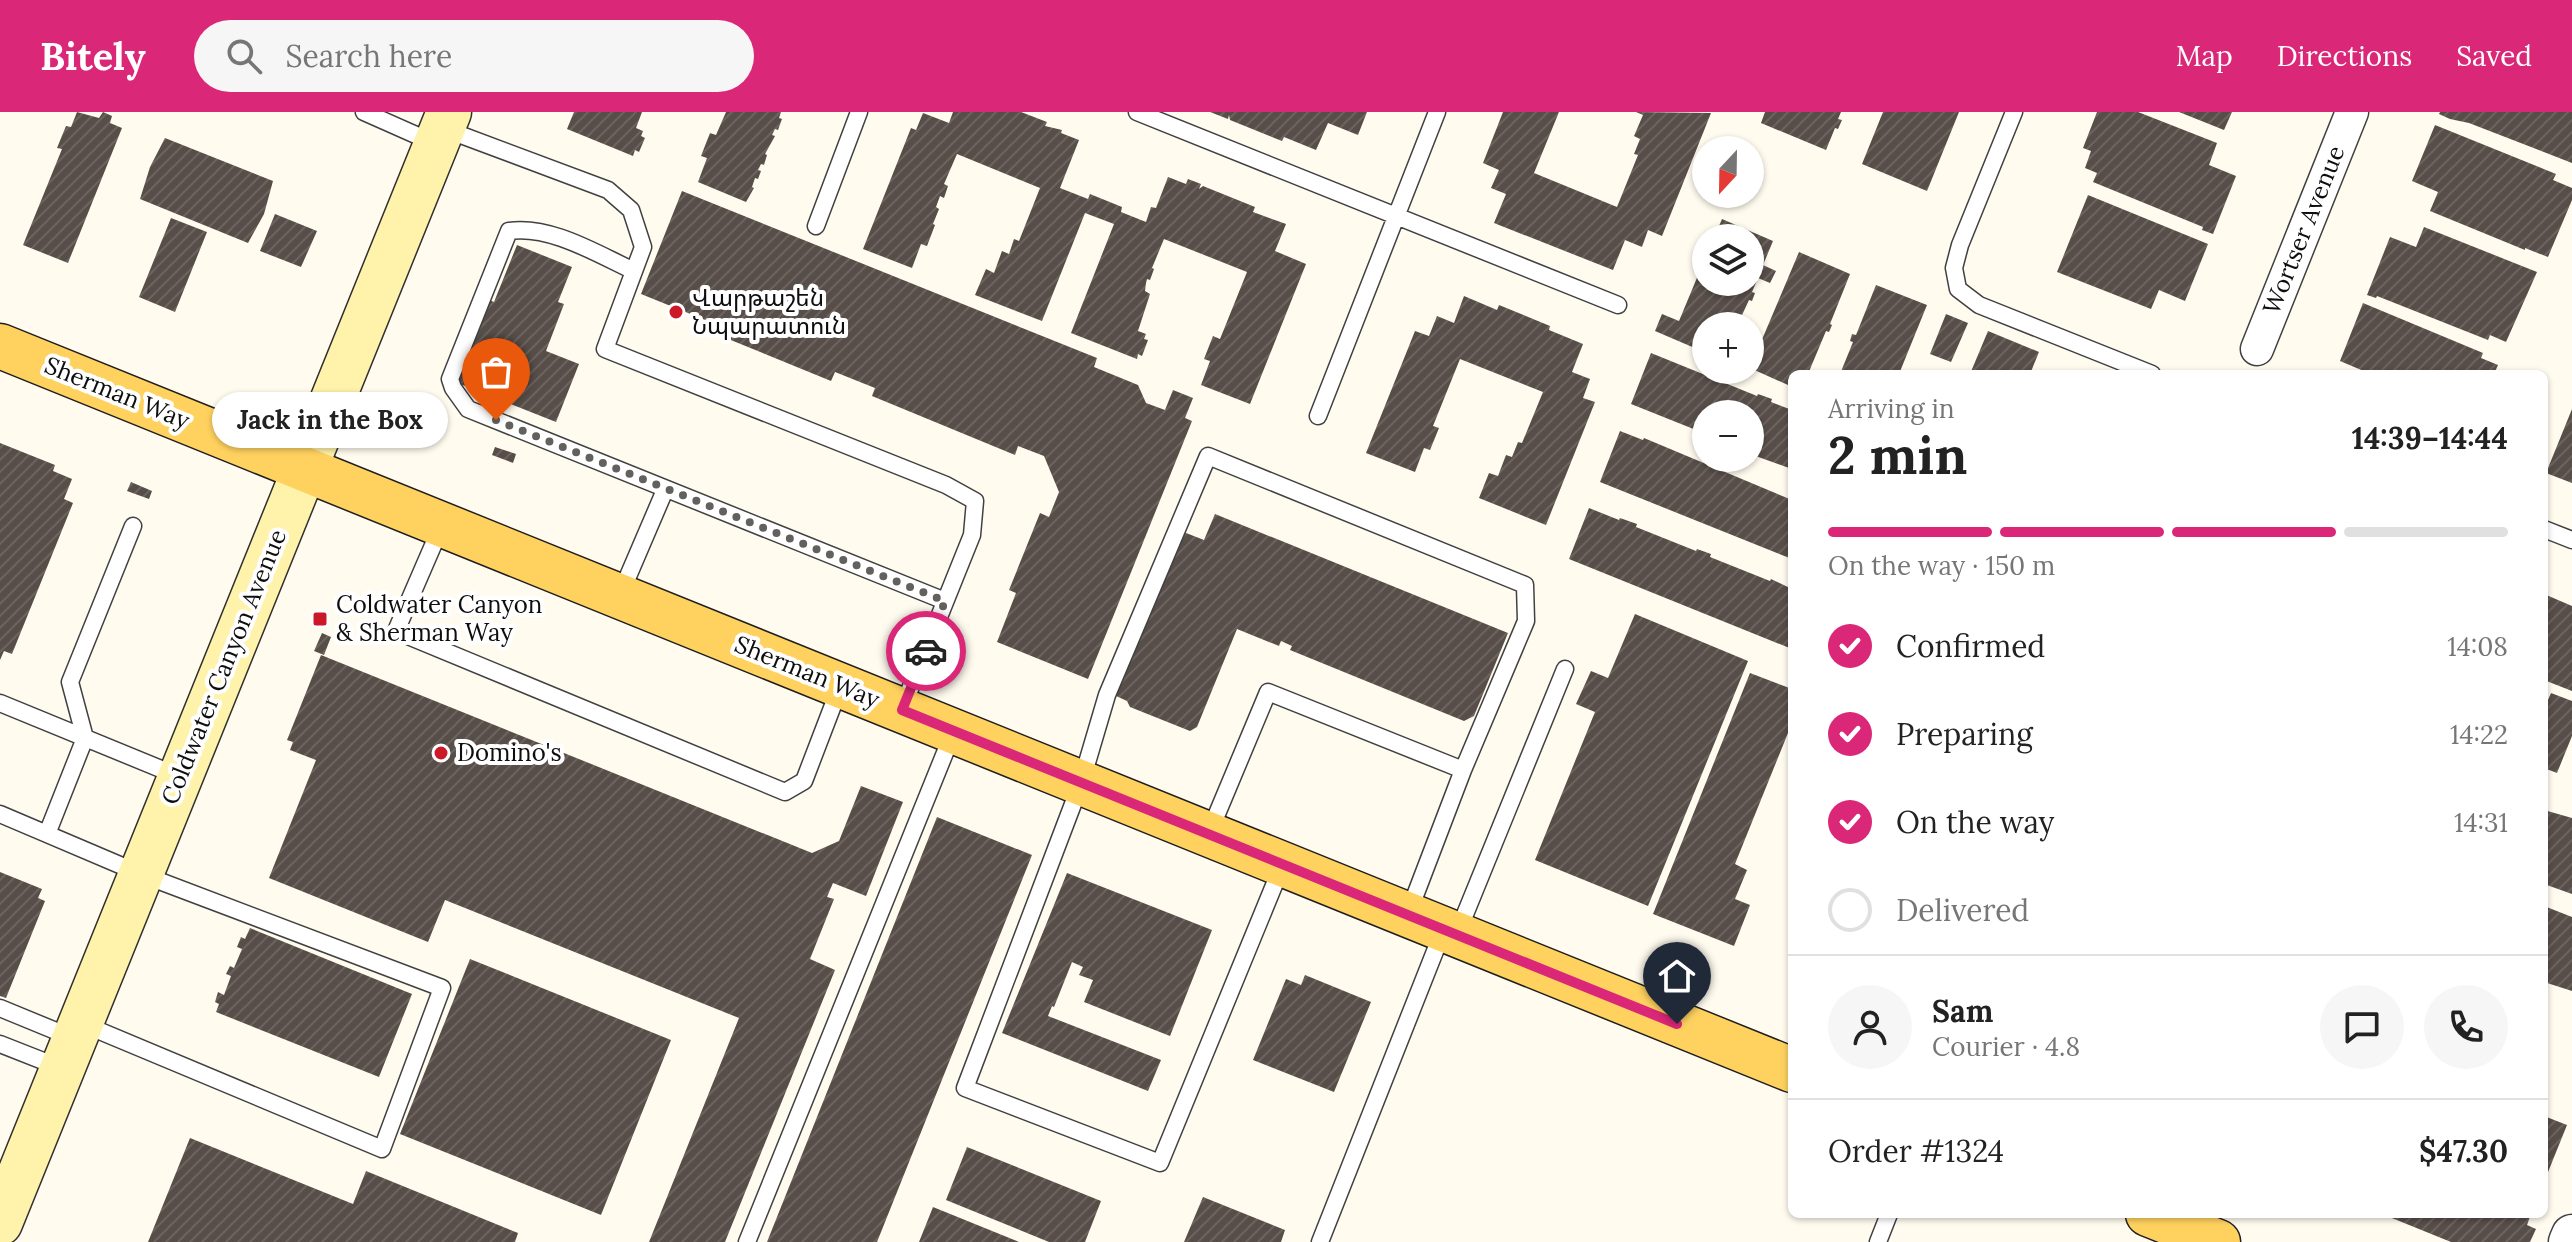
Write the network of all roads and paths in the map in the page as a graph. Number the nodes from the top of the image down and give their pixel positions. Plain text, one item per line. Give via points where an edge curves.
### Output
1 (364, 112) edge
2 (859, 112) edge
3 (1137, 112) edge
4 (1437, 112) edge
5 (2014, 112) edge
6 (2352, 112) edge
7 (442, 128) edge
8 (1396, 215) junction
9 (816, 226) dead end
10 (634, 271) junction
11 (1618, 305) dead end
12 (0, 346) edge
13 (2257, 349) dead end
14 (2142, 370) edge
15 (1318, 416) dead end
16 (304, 469) junction
17 (665, 490) junction
18 (442, 525) junction
19 (133, 526) dead end
20 (2548, 531) edge
21 (2572, 540) edge
22 (620, 596) junction
23 (945, 601) junction
24 (1565, 669) dead end
25 (841, 686) junction
26 (0, 703) edge
27 (902, 710) junction
28 (954, 731) junction
29 (85, 738) junction
30 (1463, 770) junction
31 (180, 777) junction
32 (1081, 783) junction
33 (0, 814) edge
34 (47, 834) junction
35 (1209, 834) junction
36 (1282, 864) junction
37 (141, 874) junction
38 (1436, 927) junction
39 (0, 1008) edge
40 (72, 1043) junction
41 (0, 1044) edge
42 (1788, 1068) edge
43 (1887, 1218) edge
44 (2158, 1218) edge
45 (0, 1223) edge
46 (2572, 1235) edge
47 (747, 1242) edge
48 (1320, 1242) edge
49 (1878, 1242) edge
50 (2218, 1242) edge
51 (2569, 1242) edge

1 - 7 lane
2 - 9 lane
3 - 8 lane
4 - 8 lane
5 - 14 lane via 1960,245 1954,268 1958,289 1979,305
6 - 13 street, Wortser Avenue
7 - 10 lane via 608,190 631,210 643,247
7 - 16 main road, Coldwater Canyon Avenue
8 - 11 lane
8 - 15 lane
10 - 17 lane via 544,233 509,231 450,379 468,409
10 - 23 lane via 605,349 975,501 972,535
12 - 16 main road, Sherman Way
16 - 18 main road, Sherman Way
16 - 31 main road, Coldwater Canyon Avenue
17 - 22 lane
17 - 23 lane
18 - 22 main road, Sherman Way
18 - 25 lane via 396,631 785,792 804,781
19 - 29 lane via 70,682
20 - 21 lane
22 - 25 main road, Sherman Way
23 - 27 lane
24 - 38 lane
25 - 27 main road, Sherman Way
26 - 29 lane
27 - 28 main road, Sherman Way
28 - 32 main road, Sherman Way
28 - 47 lane
29 - 31 lane
29 - 34 lane
30 - 32 lane via 1526,621 1525,585 1208,456 1107,695
30 - 35 lane via 1268,692
30 - 38 lane
31 - 37 main road, Coldwater Canyon Avenue
32 - 35 main road, Sherman Way
32 - 36 lane via 965,1088 1160,1163
33 - 34 lane
34 - 37 lane
35 - 36 main road, Sherman Way
36 - 38 main road, Sherman Way
37 - 40 main road, Coldwater Canyon Avenue
37 - 40 lane via 442,988 382,1149 228,1086
38 - 42 main road, Sherman Way
38 - 48 lane
39 - 40 lane
40 - 41 lane
40 - 45 main road, Coldwater Canyon Avenue
43 - 49 lane
44 - 50 main road
46 - 51 street

